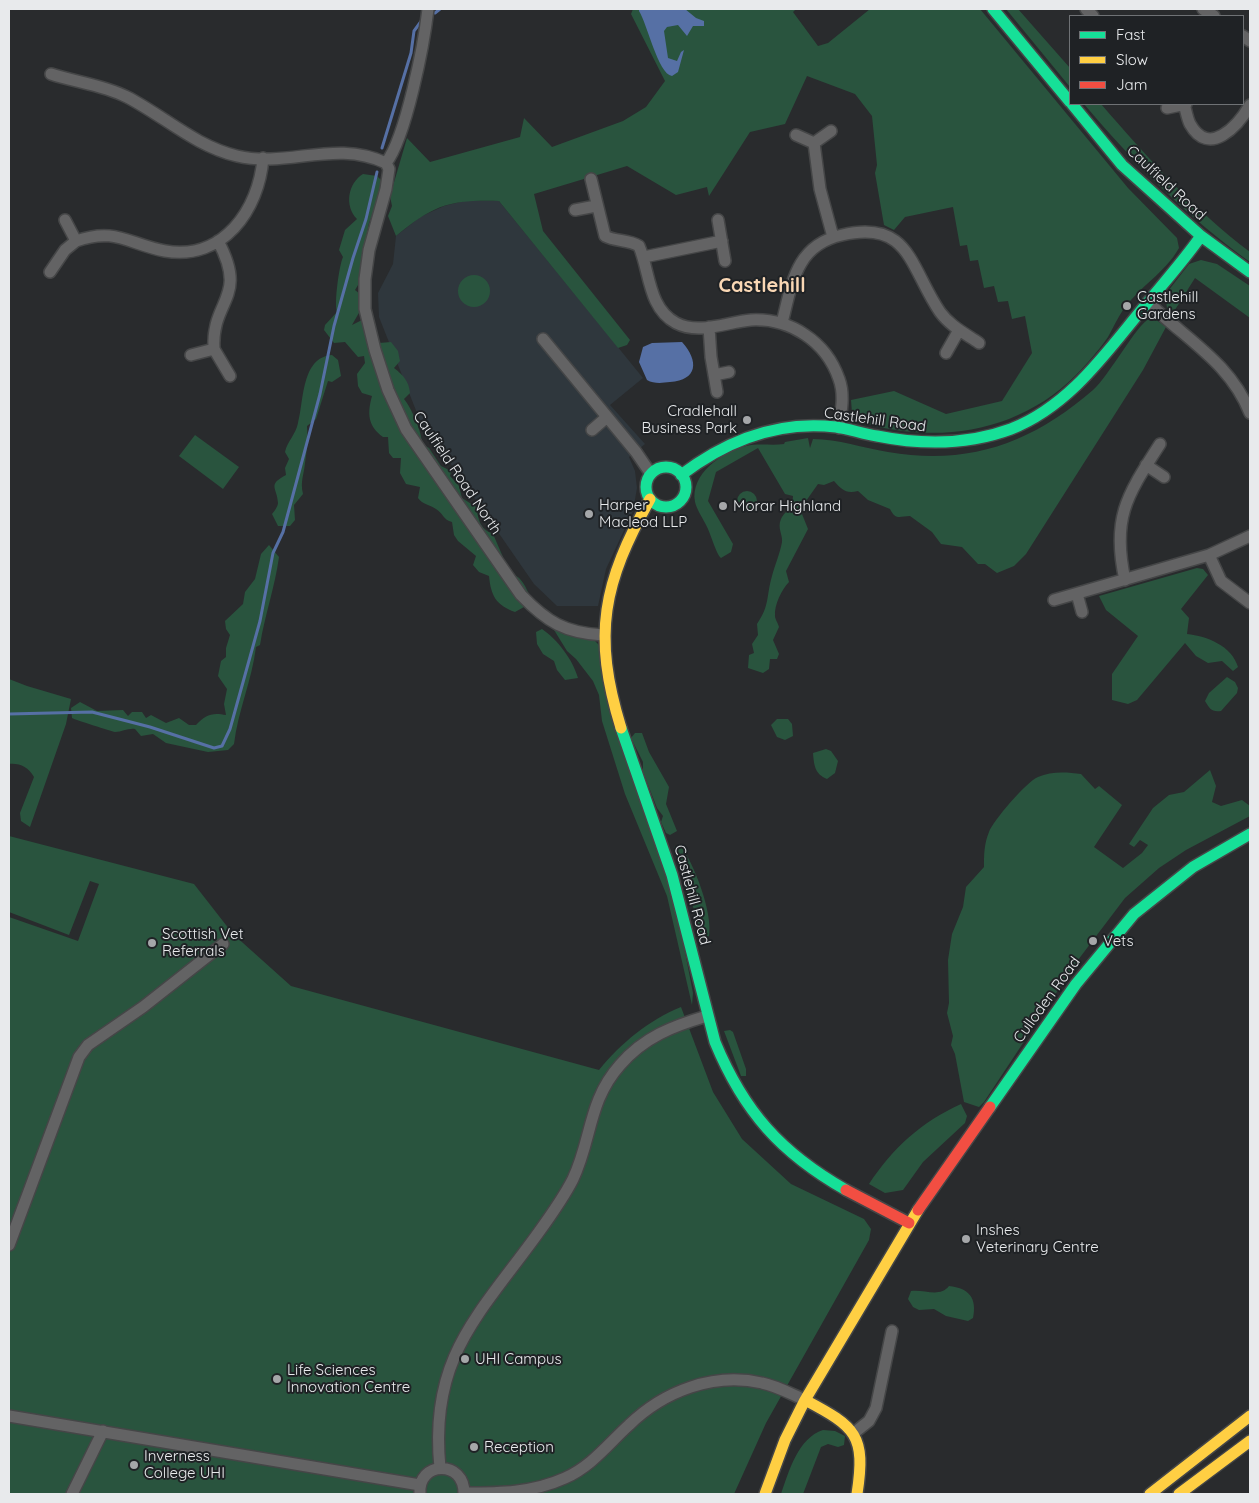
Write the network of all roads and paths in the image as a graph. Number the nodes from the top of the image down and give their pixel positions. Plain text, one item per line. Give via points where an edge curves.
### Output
1 (428, 9) edge
2 (993, 9) edge
3 (51, 74) dead end
4 (1069, 101) edge
5 (1073, 105) edge
6 (1180, 105) edge
7 (1185, 105) edge
8 (1250, 105) edge
9 (1167, 108) dead end
10 (831, 131) dead end
11 (796, 135) dead end
12 (814, 143) junction
13 (263, 158) junction
14 (386, 163) junction
15 (591, 179) dead end
16 (596, 206) junction
17 (575, 210) dead end
18 (65, 220) dead end
19 (718, 220) dead end
20 (1201, 236) junction
21 (833, 237) junction
22 (76, 241) junction
23 (722, 241) junction
24 (218, 242) junction
25 (644, 257) junction
26 (726, 261) dead end
27 (50, 272) dead end
28 (1250, 272) edge
29 (1148, 302) junction
30 (782, 323) junction
31 (709, 327) junction
32 (960, 330) junction
33 (543, 339) dead end
34 (979, 343) dead end
35 (214, 349) junction
36 (946, 352) dead end
37 (192, 355) dead end
38 (729, 372) dead end
39 (714, 375) junction
40 (230, 376) dead end
41 (718, 392) dead end
42 (1250, 413) edge
43 (607, 417) junction
44 (839, 428) junction
45 (592, 430) dead end
46 (1160, 444) dead end
47 (1146, 465) junction
48 (651, 474) junction
49 (682, 475) junction
50 (1164, 477) dead end
51 (650, 499) junction
52 (1250, 536) edge
53 (1209, 555) junction
54 (1124, 580) junction
55 (1077, 594) junction
56 (1054, 600) dead end
57 (1250, 603) edge
58 (1082, 612) dead end
59 (603, 636) junction
60 (1250, 834) edge
61 (223, 944) dead end
62 (707, 1016) junction
63 (909, 1223) junction
64 (9, 1245) edge
65 (892, 1331) dead end
66 (804, 1400) junction
67 (9, 1416) edge
68 (1250, 1416) edge
69 (103, 1431) junction
70 (854, 1433) junction
71 (1250, 1441) edge
72 (440, 1468) junction
73 (420, 1490) edge
74 (72, 1494) edge
75 (464, 1494) edge
76 (765, 1494) edge
77 (857, 1494) edge
78 (1150, 1494) edge
79 (1179, 1494) edge

1 - 14 street, Caulfield Road North via 413,86 396,148
2 - 4 main road, Caulfield Road
3 - 13 street via 126,96 212,149
5 - 20 main road, Caulfield Road via 1122,165
6 - 9 street
7 - 8 street via 1190,124 1202,136 1217,138 1231,132
10 - 12 street
11 - 12 street
12 - 21 street via 820,189
13 - 14 street via 282,159 338,152
13 - 24 street via 261,177 252,203 240,222
14 - 59 street, Caulfield Road North via 388,176 369,250 365,309 375,350 406,428 521,595 561,627 584,635
15 - 16 street
16 - 17 street
16 - 25 street via 605,236 611,240 632,242 639,246
18 - 22 street
19 - 23 street
20 - 28 main road, Caulfield Road
20 - 29 main road, Castlehill Road
21 - 30 street via 803,257
21 - 32 street via 862,230 879,232 901,244 941,313
22 - 24 street via 108,234 175,252
22 - 27 street via 65,250
23 - 25 street
23 - 26 street
24 - 35 street via 231,272 231,286 215,326
25 - 31 street via 652,294 661,311 676,323 693,328
29 - 42 street via 1210,355 1234,381
29 - 44 main road, Castlehill Road via 1076,388 1046,410 1013,427 973,440 942,443 912,442
30 - 31 street via 750,320
30 - 44 street via 815,341 830,358 840,380 843,405
31 - 39 street
32 - 34 street
32 - 36 street
33 - 43 street
35 - 37 street
35 - 40 street
38 - 39 street
39 - 41 street
43 - 45 street
43 - 48 street
44 - 49 main road, Castlehill Road via 795,427 741,437 713,451
46 - 47 street
47 - 50 street
47 - 54 street via 1128,495 1121,518 1119,549
48 - 49 main road via 667,468
48 - 51 main road, Castlehill Road via 646,487
49 - 51 main road via 685,493 678,503 666,507
51 - 59 main road, Castlehill Road via 618,560
52 - 53 street
53 - 54 street
53 - 57 street via 1221,581
54 - 55 street
55 - 56 street
55 - 58 street
59 - 62 main road, Castlehill Road via 612,704 665,850
60 - 63 main road, Culloden Road via 1170,884 1134,914 1112,938 1076,984
61 - 64 street via 143,1007 88,1045 79,1057
62 - 63 main road, Castlehill Road via 727,1071 744,1102 773,1137 846,1190
62 - 72 street via 666,1029 636,1048 618,1066 602,1090 580,1161 561,1200 478,1312 458,1347 441,1396
63 - 66 main road, Culloden Road
65 - 70 street via 876,1408 869,1421
66 - 70 main road via 834,1415
66 - 75 street via 763,1383 736,1380 685,1388 644,1411 601,1454 566,1478 532,1490
66 - 76 main road, Culloden Road via 784,1440
67 - 69 street
68 - 78 main road
69 - 73 street
69 - 74 street
70 - 77 main road via 860,1442 862,1456
71 - 79 main road
72 - 73 street via 427,1473
72 - 75 street via 458,1475

